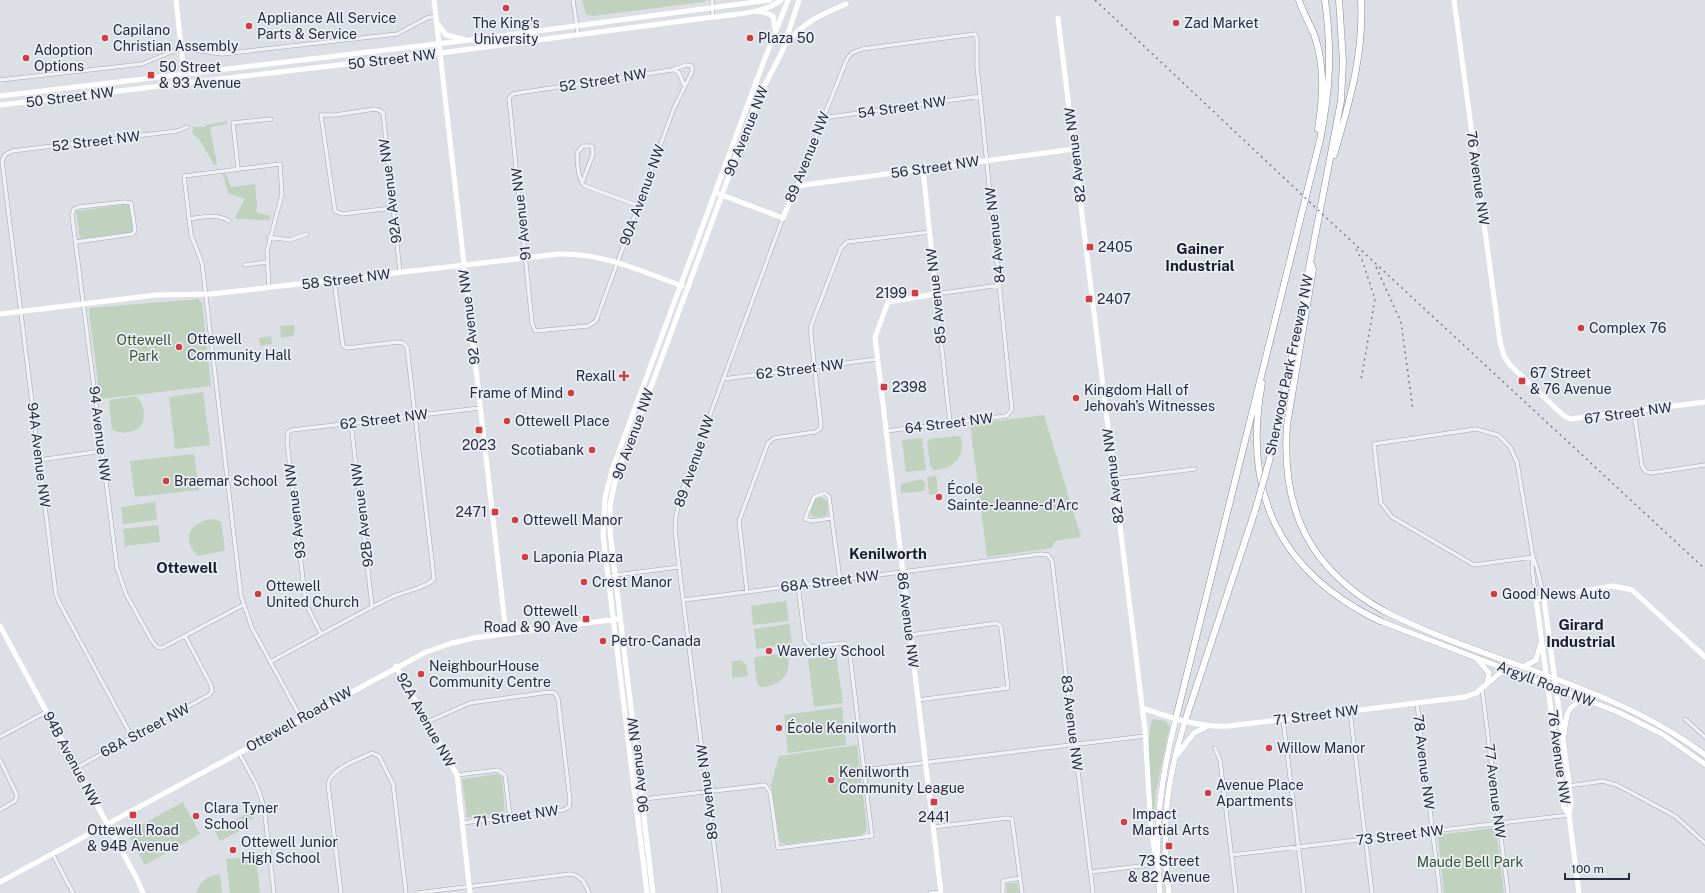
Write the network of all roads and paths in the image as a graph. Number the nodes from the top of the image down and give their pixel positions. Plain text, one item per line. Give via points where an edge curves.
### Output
1 (176, 0) edge
2 (434, 0) edge
3 (573, 0) edge
4 (712, 0) edge
5 (770, 0) edge
6 (781, 0) edge
7 (788, 0) edge
8 (799, 0) edge
9 (1299, 0) edge
10 (1325, 0) edge
11 (1339, 0) edge
12 (1359, 0) edge
13 (1454, 0) edge
14 (846, 4) dead end
15 (712, 8) junction
16 (753, 11) junction
17 (714, 17) junction
18 (1058, 18) dead end
19 (436, 19) junction
20 (577, 26) junction
21 (775, 32) junction
22 (578, 34) junction
23 (975, 34) joint
24 (470, 40) junction
25 (439, 44) junction
26 (181, 48) junction
27 (783, 48) junction
28 (440, 53) junction
29 (692, 66) joint
30 (673, 69) junction
31 (184, 74) junction
32 (0, 80) edge
33 (185, 83) junction
34 (684, 85) junction
35 (513, 94) joint
36 (0, 96) edge
37 (981, 96) junction
38 (0, 105) edge
39 (271, 118) dead end
40 (823, 118) junction
41 (187, 127) dead end
42 (1074, 149) junction
43 (5, 155) joint
44 (987, 160) junction
45 (238, 168) junction
46 (923, 169) junction
47 (1313, 170) junction
48 (582, 183) junction
49 (796, 186) junction
50 (1324, 193) junction
51 (718, 194) junction
52 (639, 206) junction
53 (392, 208) junction
54 (783, 218) junction
55 (189, 219) junction
56 (229, 222) dead end
57 (930, 232) junction
58 (307, 234) dead end
59 (270, 238) junction
60 (76, 242) junction
61 (526, 258) junction
62 (267, 262) junction
63 (617, 262) junction
64 (1310, 262) junction
65 (245, 265) dead end
66 (463, 265) junction
67 (400, 272) junction
68 (334, 280) junction
69 (1000, 285) junction
70 (680, 286) junction
71 (269, 288) junction
72 (688, 288) junction
73 (205, 294) junction
74 (936, 294) junction
75 (84, 304) junction
76 (20, 312) junction
77 (0, 314) edge
78 (592, 324) joint
79 (1268, 354) junction
80 (1504, 356) joint
81 (877, 359) junction
82 (814, 368) junction
83 (723, 379) junction
84 (1705, 402) edge
85 (480, 408) junction
86 (1011, 412) joint
87 (1634, 412) junction
88 (416, 415) junction
89 (351, 423) junction
90 (950, 423) junction
91 (288, 432) joint
92 (886, 432) junction
93 (102, 451) junction
94 (39, 460) junction
95 (1705, 465) edge
96 (1195, 468) dead end
97 (1113, 479) junction
98 (831, 518) junction
99 (1048, 555) joint
100 (1533, 557) junction
101 (679, 567) junction
102 (902, 572) junction
103 (615, 575) junction
104 (608, 576) junction
105 (840, 580) junction
106 (798, 586) junction
107 (747, 592) junction
108 (1536, 599) junction
109 (1544, 599) junction
110 (684, 600) junction
111 (243, 605) junction
112 (372, 606) junction
113 (1384, 611) joint
114 (614, 619) junction
115 (620, 619) junction
116 (1380, 621) joint
117 (0, 626) edge
118 (321, 634) junction
119 (506, 634) junction
120 (910, 635) junction
121 (185, 636) junction
122 (1542, 639) junction
123 (1705, 657) edge
124 (1476, 658) junction
125 (270, 662) junction
126 (396, 666) junction
127 (1523, 667) junction
128 (1512, 671) junction
129 (1548, 677) junction
130 (1556, 680) junction
131 (1487, 684) junction
132 (1549, 685) junction
133 (1482, 689) junction
134 (1557, 689) junction
135 (1584, 699) junction
136 (918, 700) junction
137 (1417, 703) junction
138 (1142, 708) junction
139 (1350, 711) junction
140 (46, 712) junction
141 (301, 718) junction
142 (1176, 718) junction
143 (1282, 719) junction
144 (1685, 719) dead end
145 (1186, 721) junction
146 (427, 722) junction
147 (1208, 726) junction
148 (1145, 736) junction
149 (0, 737) edge
150 (132, 737) junction
151 (1705, 737) edge
152 (1563, 739) junction
153 (1075, 745) junction
154 (1215, 748) dead end
155 (238, 752) junction
156 (1705, 754) edge
157 (0, 760) edge
158 (1174, 760) junction
159 (926, 763) junction
160 (1705, 764) edge
161 (76, 768) junction
162 (864, 770) junction
163 (457, 775) junction
164 (1562, 786) junction
165 (1569, 786) junction
166 (707, 791) junction
167 (642, 799) junction
168 (635, 800) junction
169 (0, 810) edge
170 (1569, 815) junction
171 (510, 817) junction
172 (462, 823) junction
173 (1499, 823) junction
174 (107, 824) junction
175 (933, 827) junction
176 (1432, 831) junction
177 (1365, 840) junction
178 (1705, 843) edge
179 (1298, 848) junction
180 (52, 853) junction
181 (1231, 856) junction
182 (1157, 864) junction
183 (1091, 872) junction
184 (1020, 878) junction
185 (0, 882) edge
186 (469, 886) junction
187 (941, 892) edge
188 (73, 893) edge
189 (143, 893) edge
190 (274, 893) edge
191 (341, 893) edge
192 (406, 893) edge
193 (417, 893) edge
194 (470, 893) edge
195 (589, 893) edge
196 (647, 893) edge
197 (653, 893) edge
198 (720, 893) edge
199 (930, 893) edge
200 (1003, 893) edge
201 (1022, 893) edge
202 (1093, 893) edge
203 (1160, 893) edge
204 (1169, 893) edge
205 (1236, 893) edge
206 (1304, 893) edge
207 (1372, 893) edge
208 (1440, 893) edge
209 (1508, 893) edge
210 (1579, 893) edge

1 - 26 street
2 - 19 street, 92 Avenue NW
3 - 20 street
4 - 15 street
5 - 15 street, 50 Street NW
6 - 16 street, 50 Street NW via 774,6
7 - 21 street, 90 Avenue NW
8 - 27 street, 90 Avenue NW
9 - 47 highway via 1318,50 1323,79
10 - 47 highway, Sherwood Park Freeway NW via 1331,55 1330,81 1327,108
11 - 50 highway, Sherwood Park Freeway NW via 1343,54 1341,94
12 - 50 highway via 1362,16 1361,44 1356,74
13 - 80 street, 76 Avenue NW via 1500,342
14 - 27 street via 817,16
15 - 17 street
15 - 20 street, 50 Street NW
16 - 17 street, 50 Street NW
16 - 21 street via 773,16
17 - 22 street, 50 Street NW
18 - 42 street, 82 Avenue NW
19 - 24 street via 446,35
19 - 25 street, 92 Avenue NW
19 - 26 street, 50 Street NW via 426,18 397,34 222,54
20 - 22 street
20 - 24 street, 50 Street NW
21 - 51 street, 90 Avenue NW
22 - 28 street, 50 Street NW
23 - 37 street, 84 Avenue NW
23 - 40 street, 89 Avenue NW via 862,49 852,53 847,59
24 - 25 street, 50 Street NW
25 - 28 street, 92 Avenue NW
25 - 31 street, 50 Street NW
26 - 31 street
26 - 32 street, 50 Street NW via 142,64
27 - 51 street, 90 Avenue NW via 757,100
28 - 33 street, 50 Street NW
28 - 66 street, 92 Avenue NW
29 - 30 street, 52 Street NW
29 - 34 street, 90A Avenue NW via 692,72
30 - 34 street via 679,73
30 - 35 street, 52 Street NW
31 - 33 street
31 - 36 street, 50 Street NW
33 - 38 street, 50 Street NW
34 - 52 street, 90A Avenue NW
35 - 61 street, 91 Avenue NW via 509,101
37 - 40 street, 54 Street NW
37 - 44 street, 84 Avenue NW
39 - 45 street via 232,123
40 - 49 street, 89 Avenue NW
41 - 43 street, 52 Street NW
42 - 44 street, 56 Street NW
42 - 97 street, 82 Avenue NW
43 - 76 street, 94A Avenue NW via 2,163
44 - 46 street, 56 Street NW
44 - 69 street, 84 Avenue NW
45 - 55 street via 184,176
45 - 59 street via 280,164 282,194
46 - 49 street, 56 Street NW
46 - 57 street, 85 Avenue NW
47 - 79 highway, Sherwood Park Freeway NW
48 - 48 street via 593,154 592,146 583,146 577,153
48 - 52 street
49 - 54 street, 89 Avenue NW
50 - 64 highway, Sherwood Park Freeway NW
51 - 54 street
51 - 70 street, 90 Avenue NW
51 - 72 street, 90 Avenue NW
52 - 63 street, 90A Avenue NW
53 - 53 street, 92A Avenue NW via 383,113 375,109 321,115 334,209 342,214
53 - 67 street, 92A Avenue NW
54 - 83 street, 89 Avenue NW
55 - 56 street via 220,216
55 - 73 street via 190,235 201,259
57 - 74 street, 85 Avenue NW
57 - 82 street via 843,244 811,326
58 - 59 street via 290,240
59 - 62 street
60 - 60 street, 94 Avenue NW via 72,215 74,209 129,202 132,205 135,230 133,234
60 - 75 street, 94 Avenue NW
61 - 63 street, 58 Street NW via 575,254
61 - 66 street, 58 Street NW
61 - 78 street, 91 Avenue NW via 533,328 539,332
62 - 65 street
62 - 71 street
63 - 70 street, 58 Street NW
63 - 78 street, 90A Avenue NW via 596,320
64 - 113 highway via 1313,269 1287,425 1285,450 1288,487 1302,529 1326,564 1352,590
64 - 145 highway, Sherwood Park Freeway NW, bridge via 1273,447 1255,511
66 - 67 street, 58 Street NW
66 - 85 street, 92 Avenue NW
67 - 68 street, 58 Street NW
68 - 71 street, 58 Street NW
68 - 88 street via 343,346 346,348 398,342 405,344 409,352
69 - 74 street
69 - 86 street, 84 Avenue NW
70 - 72 street, 58 Street NW
70 - 104 street, 90 Avenue NW via 608,482 603,529
71 - 73 street, 58 Street NW
72 - 103 street, 90 Avenue NW via 617,472 609,520
73 - 75 street, 58 Street NW via 156,295
73 - 111 street via 238,581
74 - 81 street, 86 Avenue NW via 888,302 876,330
74 - 90 street, 85 Avenue NW
75 - 76 street, 58 Street NW
75 - 93 street, 94 Avenue NW
76 - 77 street, 58 Street NW
76 - 94 street, 94A Avenue NW
79 - 116 highway via 1256,436 1259,475 1266,501 1288,546 1302,565 1344,602
79 - 142 highway, Sherwood Park Freeway NW via 1255,395
80 - 87 street, 67 Street NW via 1513,369 1566,418 1578,419
81 - 82 street, 62 Street NW
81 - 92 street, 86 Avenue NW
82 - 83 street, 62 Street NW
82 - 107 street via 820,429 770,439 740,521
83 - 101 street, 89 Avenue NW via 681,492 675,529
84 - 87 street, 67 Street NW
85 - 88 street, 62 Street NW
85 - 119 street, 92 Avenue NW
86 - 90 street, 64 Street NW via 1006,416
87 - 95 street via 1642,466 1645,471
88 - 89 street, 62 Street NW
88 - 112 street via 434,580
89 - 91 street, 62 Street NW
89 - 112 street, 92B Avenue NW
90 - 92 street, 64 Street NW
91 - 118 street, 93 Avenue NW via 287,442 305,597
92 - 102 street, 86 Avenue NW
93 - 94 street
93 - 121 street, 94 Avenue NW via 118,574 129,600 153,644 159,648 166,647
94 - 150 street, 94A Avenue NW via 58,599
96 - 97 street
97 - 138 street, 82 Avenue NW
98 - 98 street via 829,497 825,494 816,495 805,519 813,521
98 - 105 street
99 - 102 street, 68A Street NW
99 - 153 street, 83 Avenue NW via 1052,561
100 - 100 street, 76 Avenue NW via 1517,462 1510,448 1498,435 1476,429 1374,444 1381,503 1389,514 1474,565
100 - 108 street, 76 Avenue NW
100 - 109 street, 76 Avenue NW
101 - 103 street
101 - 110 street, 89 Avenue NW
102 - 105 street, 68A Street NW
102 - 120 street, 86 Avenue NW
103 - 104 street
103 - 115 street, 90 Avenue NW
104 - 114 street, 90 Avenue NW
105 - 106 street, 68A Street NW
106 - 107 street, 68A Street NW
106 - 162 street via 807,645 847,645
107 - 110 street, 68A Street NW
108 - 109 street
108 - 122 street, 76 Avenue NW
109 - 123 street via 1613,586 1632,590
109 - 130 street, 76 Avenue NW
110 - 166 street, 89 Avenue NW
111 - 121 street
111 - 125 street
112 - 118 street
113 - 127 main road, Argyll Road NW
114 - 115 street, Ottewell Road NW
114 - 119 street, Ottewell Road NW
114 - 168 street, 90 Avenue NW
115 - 167 street, 90 Avenue NW
116 - 124 main road, Argyll Road NW
117 - 140 street, 94B Avenue NW
118 - 125 street
119 - 126 street, Ottewell Road NW via 452,643
120 - 136 street, 86 Avenue NW
120 - 136 street via 998,623 1008,688
121 - 150 street, 68A Street NW via 212,691 208,696
122 - 127 main road via 1536,660
122 - 129 street, 76 Avenue NW
124 - 128 main road, Argyll Road NW
124 - 131 main road via 1489,673
125 - 141 street
126 - 141 street, Ottewell Road NW
126 - 146 street, 92A Avenue NW
127 - 129 main road, Argyll Road NW
128 - 131 main road via 1501,672
128 - 132 main road, Argyll Road NW
129 - 130 main road, Argyll Road NW
129 - 132 street, 76 Avenue NW
130 - 134 street, 76 Avenue NW
130 - 156 main road, Argyll Road NW via 1652,720
131 - 133 street, 71 Street NW
132 - 134 main road, Argyll Road NW
132 - 164 street, 76 Avenue NW
133 - 137 street, 71 Street NW via 1468,696
133 - 173 street, 77 Avenue NW
134 - 135 main road, Argyll Road NW
134 - 152 street, 76 Avenue NW
135 - 152 main road via 1570,708
135 - 160 main road, Argyll Road NW via 1648,726
136 - 159 street, 86 Avenue NW
137 - 139 street, 71 Street NW
137 - 176 street, 78 Avenue NW
138 - 142 street, 71 Street NW
138 - 148 street, 82 Avenue NW
139 - 143 street, 71 Street NW
139 - 177 street
140 - 149 street
140 - 161 street, 94B Avenue NW
141 - 155 street, Ottewell Road NW
142 - 145 street, 71 Street NW
142 - 182 main road, 82 Avenue NW via 1160,793
143 - 147 street, 71 Street NW
143 - 179 street
144 - 151 street
145 - 147 street, 71 Street NW
145 - 158 main road
146 - 163 street, 92A Avenue NW
146 - 171 street, 71 Street NW via 470,703 549,692 555,694 558,699 569,807
147 - 158 main road via 1194,733
148 - 153 street
148 - 182 street, 82 Avenue NW via 1151,828
150 - 161 street, 68A Street NW
152 - 165 street, 76 Avenue NW
153 - 159 street
153 - 183 street, 83 Avenue NW
154 - 181 street via 1220,760
155 - 174 street, Ottewell Road NW
155 - 190 street via 257,786 264,807
157 - 169 street via 16,789 17,797 13,803
158 - 204 main road via 1165,813 1165,860
159 - 162 street
159 - 175 street, 86 Avenue NW
161 - 174 street, 94B Avenue NW
162 - 166 street via 872,836 778,848 770,792 765,785
163 - 171 street via 498,770 502,772 505,775
163 - 172 street, 92A Avenue NW
164 - 165 street
164 - 170 street, 76 Avenue NW via 1564,806
165 - 170 street, 76 Avenue NW
165 - 178 street via 1603,781 1617,785 1675,816
166 - 167 street
166 - 198 street, 89 Avenue NW
167 - 168 street
167 - 197 street, 90 Avenue NW
168 - 196 street, 90 Avenue NW
170 - 173 street, 73 Street NW
170 - 210 street, 76 Avenue NW
171 - 172 street, 71 Street NW
172 - 186 street, 92A Avenue NW
173 - 176 street, 73 Street NW
173 - 209 street, 77 Avenue NW
174 - 180 street, Ottewell Road NW
174 - 189 street, 94B Avenue NW
175 - 184 street via 1011,818
175 - 187 street, 86 Avenue NW
176 - 177 street, 73 Street NW
176 - 208 street, 78 Avenue NW
177 - 179 street, 73 Street NW
177 - 207 street
179 - 181 street, 73 Street NW
179 - 206 street
180 - 185 street, Ottewell Road NW
180 - 188 street
181 - 205 street
182 - 183 street
182 - 203 main road, 82 Avenue NW
183 - 202 street, 83 Avenue NW
184 - 200 street via 1004,880
184 - 201 street
186 - 193 street
186 - 194 street, 92A Avenue NW
186 - 195 street via 570,874 579,876
187 - 199 street
191 - 192 street via 328,784 335,772 376,753 393,784

